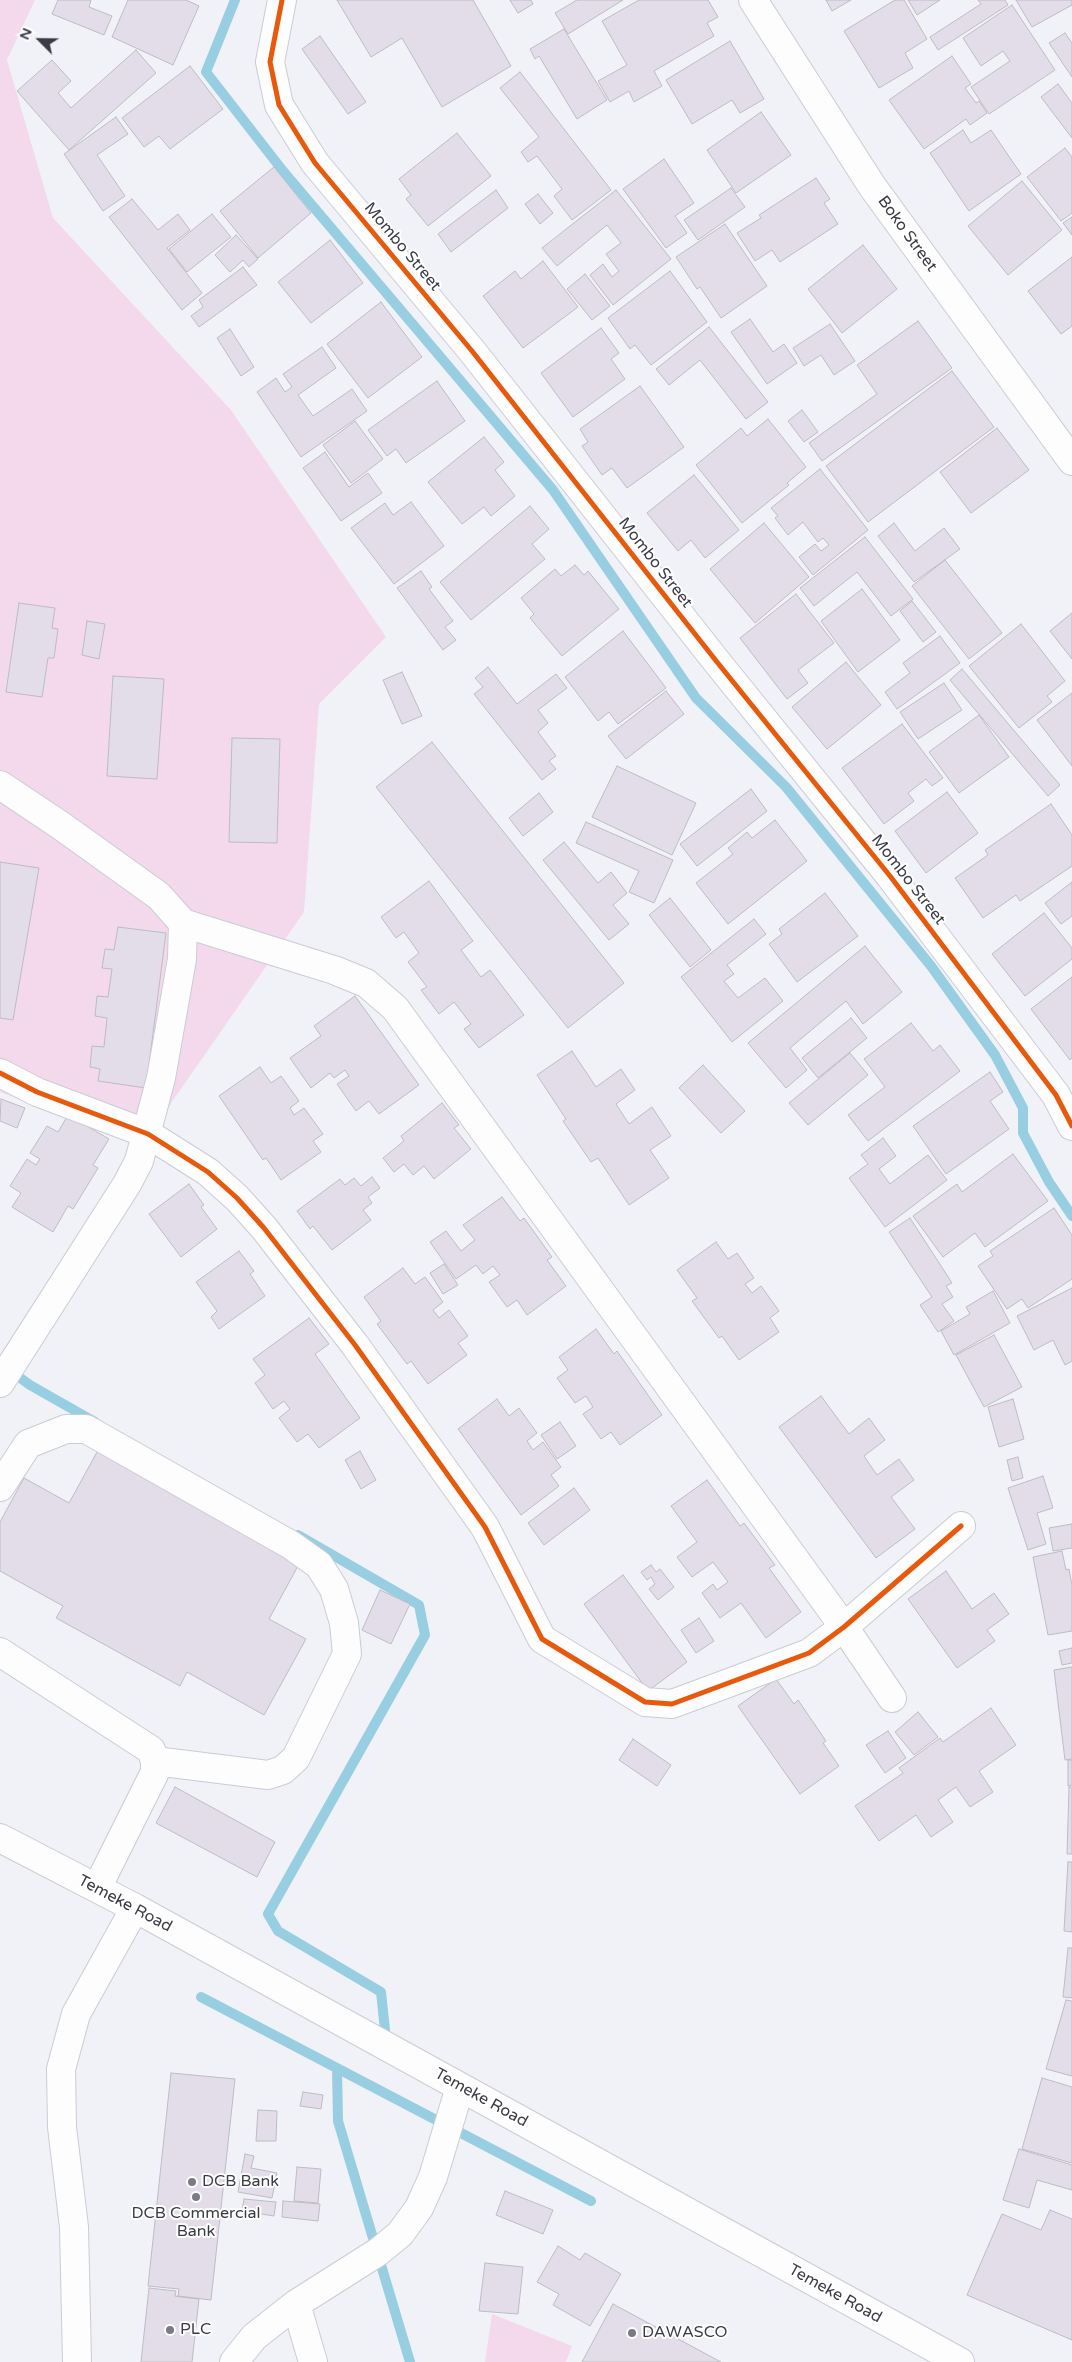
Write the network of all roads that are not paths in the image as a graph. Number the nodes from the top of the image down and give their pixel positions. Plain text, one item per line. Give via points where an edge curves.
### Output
1 (282, 0) edge
2 (753, 0) edge
3 (1072, 461) edge
4 (0, 785) edge
5 (183, 924) junction
6 (0, 1073) edge
7 (1072, 1126) edge
8 (148, 1134) junction
9 (0, 1384) edge
10 (0, 1487) edge
11 (961, 1526) dead end
12 (844, 1627) junction
13 (0, 1652) edge
14 (892, 1698) dead end
15 (155, 1761) junction
16 (0, 1838) edge
17 (97, 1888) junction
18 (135, 1908) junction
19 (460, 2087) junction
20 (296, 2304) junction
21 (77, 2362) edge
22 (234, 2362) edge
23 (313, 2362) edge
24 (960, 2362) edge

1 - 7 street, Mombo Street via 270,62 279,106 315,164 472,351 890,876 1056,1095
2 - 3 street, Boko Street via 872,186
4 - 5 street via 159,896
5 - 8 street via 182,959
5 - 12 street via 334,970 366,983 395,1008
6 - 8 street via 37,1092
8 - 9 street via 127,1184
8 - 12 street via 208,1172 237,1198 276,1243 400,1405 485,1527 542,1639 645,1702 672,1704 809,1653
10 - 15 street via 28,1444 66,1429 86,1429 291,1545 318,1564 334,1589 344,1623 347,1654 296,1758 283,1770 268,1775
11 - 12 street
12 - 14 street
13 - 15 street via 151,1750
15 - 17 street via 155,1772
16 - 17 street, Temeke Road
17 - 18 street, Temeke Road
18 - 19 street, Temeke Road
18 - 21 street via 76,2014 61,2069 62,2127 74,2227
19 - 20 street via 433,2177 418,2208 400,2234 378,2252
19 - 24 street, Temeke Road
20 - 22 street via 254,2337
20 - 23 street

